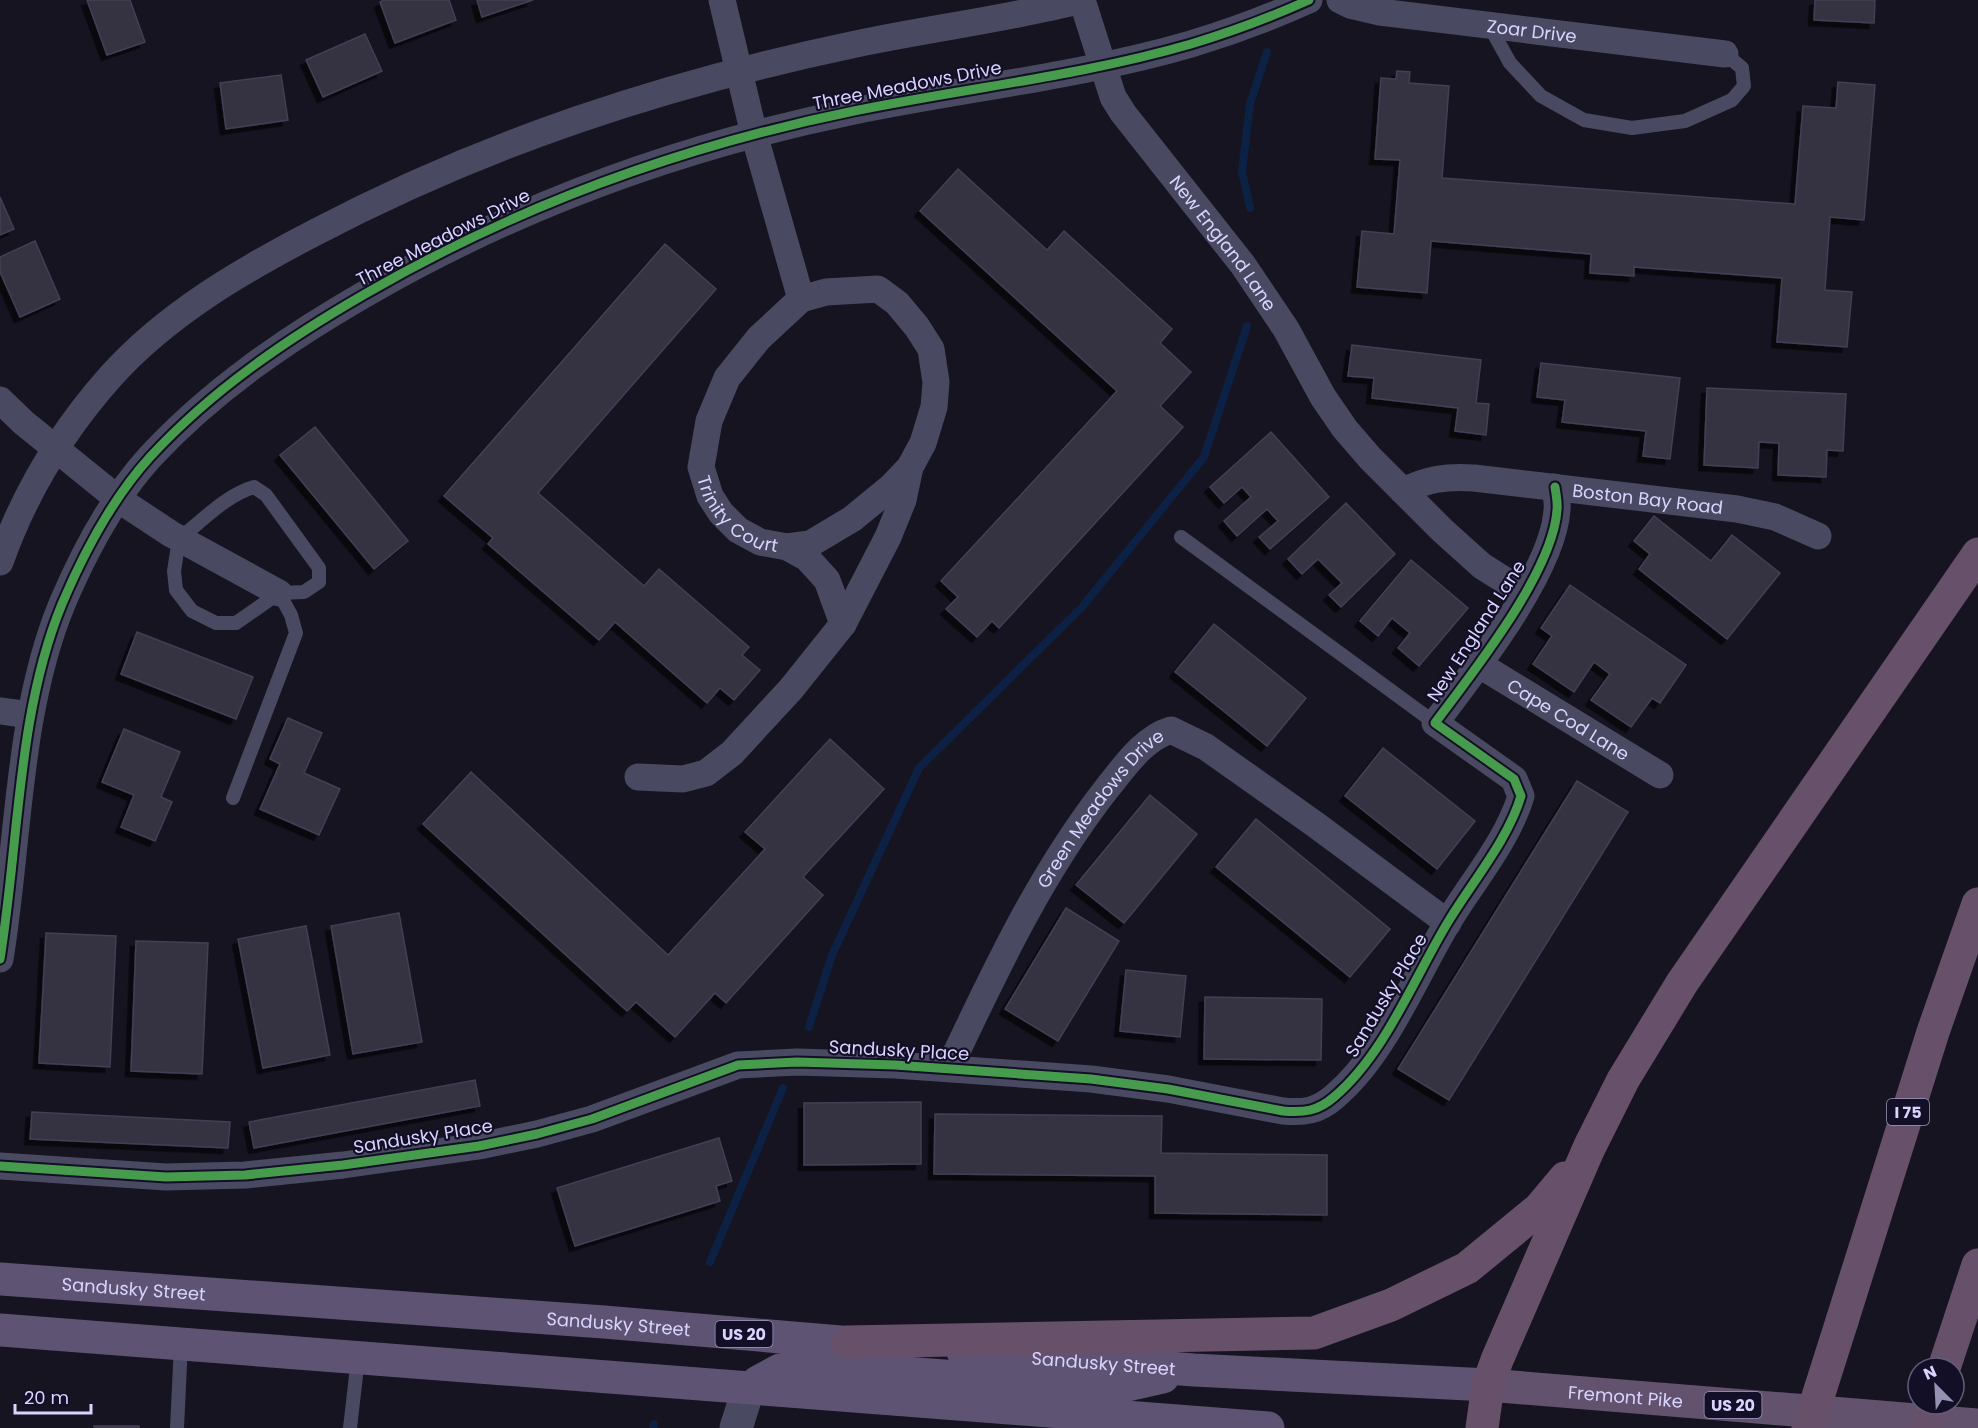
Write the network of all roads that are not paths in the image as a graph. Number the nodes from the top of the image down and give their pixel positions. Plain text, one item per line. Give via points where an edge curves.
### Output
1 (722, 0) edge
2 (1082, 0) edge
3 (1309, 0) edge
4 (1340, 0) edge
5 (1489, 25) junction
6 (1725, 54) joint
7 (1103, 65) junction
8 (740, 71) junction
9 (754, 134) junction
10 (801, 299) junction
11 (0, 400) edge
12 (56, 449) junction
13 (910, 467) junction
14 (1554, 487) junction
15 (1403, 491) junction
16 (118, 499) junction
17 (1818, 536) dead end
18 (1181, 537) dead end
19 (179, 539) junction
20 (787, 548) junction
21 (1978, 554) edge
22 (0, 562) edge
23 (279, 593) junction
24 (1525, 593) junction
25 (843, 624) junction
26 (1478, 664) junction
27 (0, 711) edge
28 (30, 715) junction
29 (1435, 723) junction
30 (1660, 776) dead end
31 (638, 777) dead end
32 (233, 798) dead end
33 (1978, 904) edge
34 (1448, 923) junction
35 (0, 959) edge
36 (949, 1068) junction
37 (1589, 1148) junction
38 (0, 1166) edge
39 (1978, 1264) edge
40 (0, 1279) edge
41 (0, 1330) edge
42 (847, 1342) junction
43 (181, 1344) junction
44 (1948, 1356) edge
45 (358, 1358) junction
46 (1194, 1370) junction
47 (1488, 1384) junction
48 (749, 1387) junction
49 (1978, 1425) edge
50 (177, 1428) edge
51 (350, 1428) edge
52 (736, 1428) edge
53 (1268, 1428) edge
54 (1482, 1428) edge
55 (1809, 1428) edge

1 - 8 street
2 - 7 street, New England Lane
2 - 8 street
3 - 7 street, Three Meadows Drive via 1262,21 1190,44
4 - 5 street, Zoar Drive via 1380,12
5 - 6 street, Zoar Drive
5 - 6 lane via 1510,63 1541,96 1584,120 1632,128 1685,121 1732,100 1744,86 1742,69
7 - 9 street, Three Meadows Drive via 853,111
7 - 15 street, New England Lane via 1113,97 1123,113 1243,265 1345,429
8 - 9 street
8 - 12 street via 597,112 488,152 364,206 268,257 202,298 155,334 112,375
9 - 10 street
9 - 16 street, Three Meadows Drive via 669,158 579,190 406,270 324,318 245,372 200,408 148,459
10 - 13 street via 826,291 878,289 897,303 927,342 936,382 934,407 923,443
10 - 20 street, Trinity Court via 759,338 728,378 709,421 701,467 710,496 738,530 760,542
11 - 12 street
12 - 16 street
12 - 22 street via 33,487
13 - 20 street via 852,519 810,544
13 - 25 street via 903,500 888,537
14 - 15 street, Boston Bay Road via 1449,477
14 - 17 street, Boston Bay Road via 1737,509 1775,517
14 - 24 street, New England Lane via 1557,511 1551,536
15 - 24 street, New England Lane via 1482,566
16 - 19 street
16 - 28 street, Three Meadows Drive via 85,554 61,606
18 - 29 lane
19 - 23 street
19 - 23 lane via 174,572 176,590 192,610 216,623 236,623
19 - 23 lane via 227,501 255,487 266,495 319,568 319,582 304,592
20 - 25 street, Trinity Court via 807,558 827,580
21 - 37 highway via 1682,982 1623,1080
23 - 32 lane via 296,633
24 - 26 street, New England Lane
25 - 31 street via 791,689 732,753 706,773 683,779
26 - 29 street, New England Lane
26 - 30 street, Cape Cod Lane
27 - 28 street
28 - 35 street, Three Meadows Drive
29 - 34 street, Sandusky Place via 1514,779 1521,796 1515,817
33 - 55 highway, I 75, bridge via 1933,1032
34 - 36 street, Sandusky Place via 1359,1072 1315,1110 1283,1111 1091,1079
34 - 36 street, Green Meadows Drive via 1206,747 1171,730 1160,733 1131,758 1084,818 1049,873
36 - 38 street, Sandusky Place via 797,1062 738,1065 592,1119 537,1134 343,1165 245,1175 166,1177
37 - 42 highway via 1539,1209 1467,1268 1391,1305 1314,1333
37 - 47 highway
39 - 44 highway
40 - 42 main road, Sandusky Street / US 20
41 - 43 main road
42 - 46 main road, Sandusky Street / US 20
43 - 45 main road
43 - 50 lane
45 - 48 main road
45 - 51 lane
46 - 47 main road, Sandusky Street / US 20
46 - 48 main road via 1110,1389 816,1366 780,1370
47 - 49 highway, Fremont Pike / US 20
47 - 54 highway
48 - 52 street
48 - 53 main road

